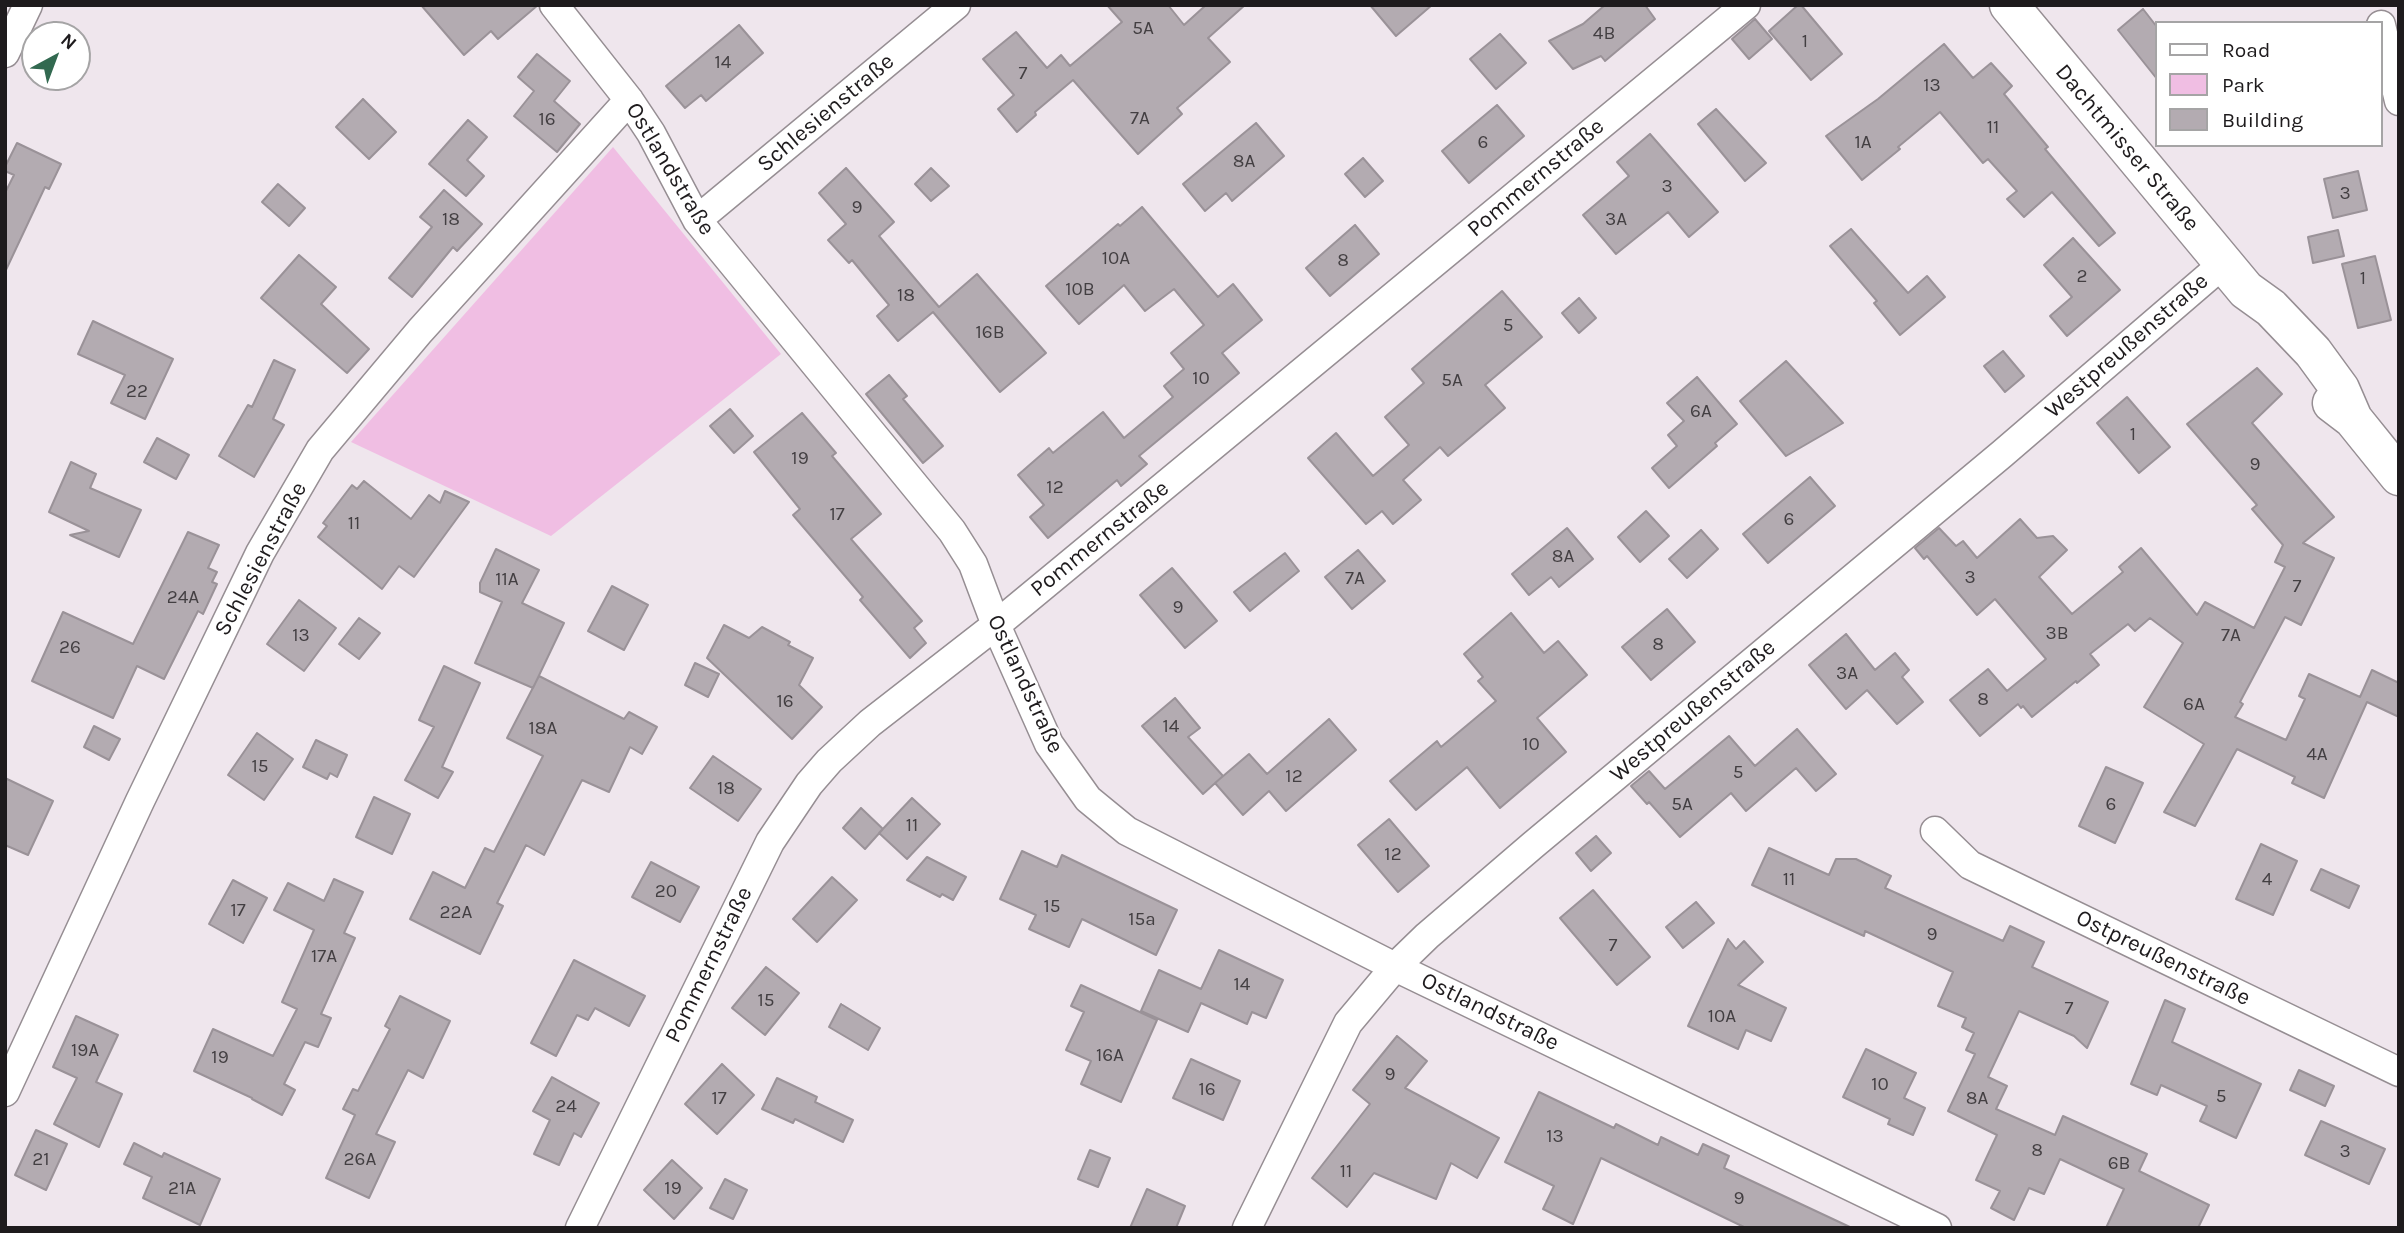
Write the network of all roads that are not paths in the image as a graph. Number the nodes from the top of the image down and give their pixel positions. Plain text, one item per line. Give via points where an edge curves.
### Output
1 (28, 5) edge
2 (554, 5) edge
3 (956, 5) edge
4 (1746, 5) edge
5 (2009, 5) edge
6 (2384, 18) edge
7 (5, 53) edge
8 (629, 100) junction
9 (2399, 102) edge
10 (697, 220) junction
11 (2234, 277) junction
12 (2399, 476) edge
13 (996, 625) junction
14 (1935, 831) dead end
15 (1395, 967) junction
16 (2399, 1072) edge
17 (5, 1092) edge
18 (580, 1228) edge
19 (1247, 1228) edge
20 (1937, 1228) edge

1 - 7 street
2 - 8 street, Ostlandstraße
3 - 10 street, Schlesienstraße
4 - 13 street, Pommernstraße
5 - 11 street, Dachtmisser Straße
6 - 9 street
8 - 10 street, Ostlandstraße
8 - 17 street, Schlesienstraße via 420,331 320,450 260,553
10 - 13 street, Ostlandstraße via 953,531 973,564
11 - 12 street, Dachtmisser Straße via 2313,352 2340,388 2353,419
11 - 15 street, Westpreußenstraße via 2002,454 1533,845
13 - 15 street, Ostlandstraße via 1049,744 1088,799 1127,831
13 - 18 street, Pommernstraße via 870,723 809,784 764,852
14 - 16 street, Ostpreußenstraße via 1970,865
15 - 19 street, Westpreußenstraße via 1348,1023
15 - 20 street, Ostlandstraße

